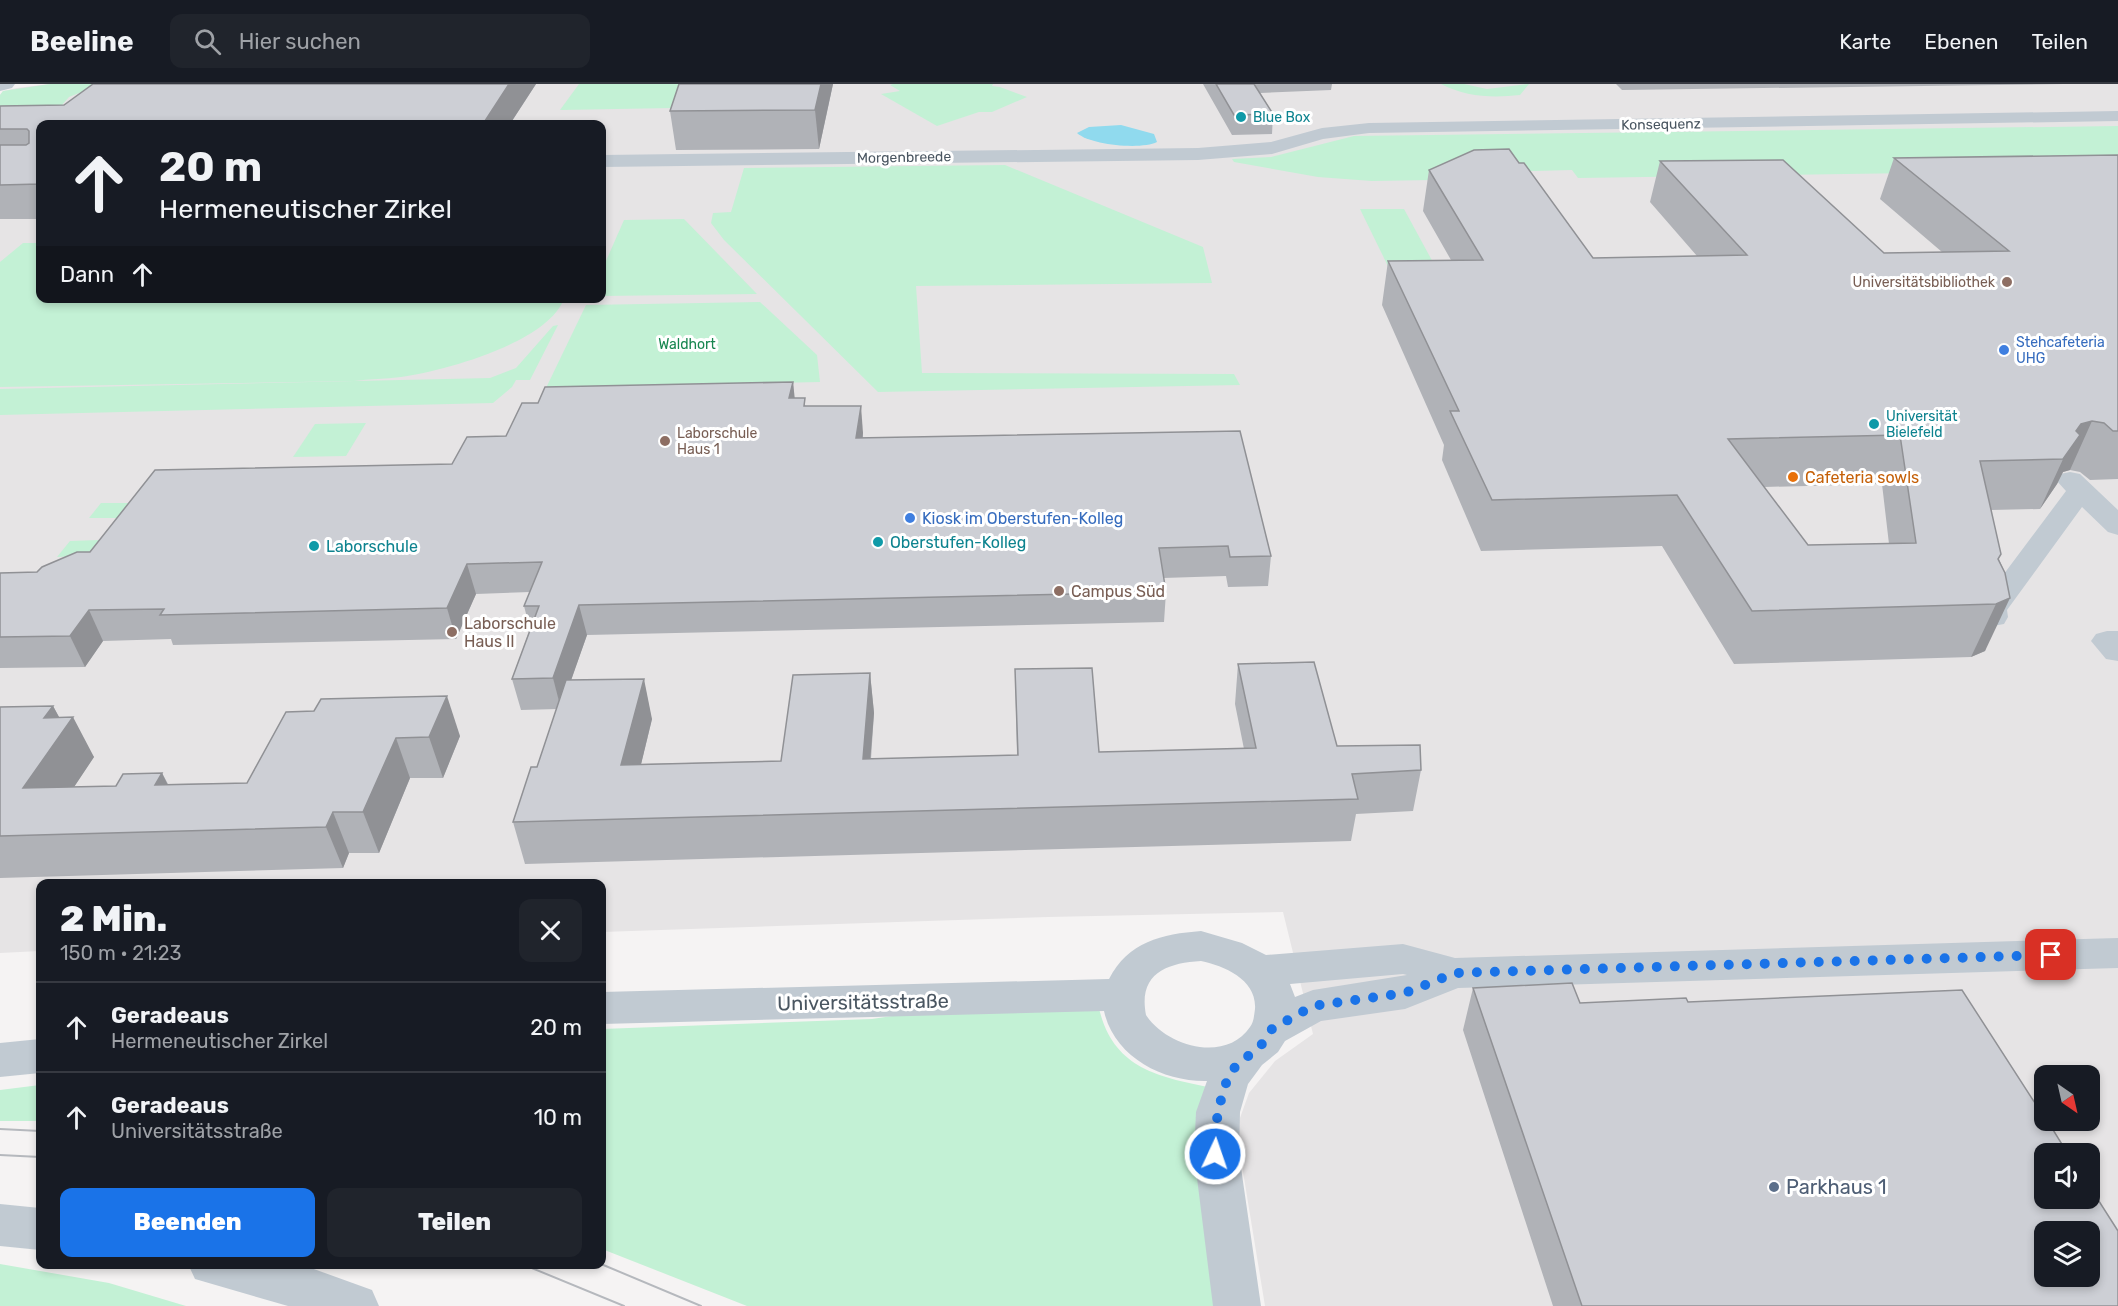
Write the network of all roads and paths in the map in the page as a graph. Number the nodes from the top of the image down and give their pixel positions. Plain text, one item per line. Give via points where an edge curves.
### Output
1 (6, 84) edge
2 (0, 86) edge
3 (2118, 116) edge
4 (1206, 153) joint
5 (606, 162) edge
6 (2118, 526) edge
7 (1993, 616) edge
8 (2118, 641) edge
9 (2118, 652) edge
10 (2118, 953) edge
11 (1260, 971) junction
12 (1455, 973) junction
13 (1124, 995) junction
14 (606, 1008) edge
15 (1259, 1042) junction
16 (36, 1056) edge
17 (0, 1060) edge
18 (0, 1225) edge
19 (36, 1229) edge
20 (231, 1269) edge
21 (355, 1306) edge
22 (1237, 1306) edge

1 - 2 street
3 - 4 street, Konsequenz via 1369,128 1322,134 1272,148
4 - 5 street, Morgenbreede
6 - 7 street via 2076,485 1992,610
8 - 9 street via 2107,641
10 - 12 street
11 - 12 street via 1403,959
11 - 13 street via 1223,950 1179,947 1141,964
11 - 15 street via 1272,989 1276,1009
12 - 15 street via 1405,993 1313,1006
13 - 14 street, Universitätsstraße
13 - 15 street via 1126,1017 1139,1038 1161,1055 1189,1064 1219,1064
15 - 22 street via 1232,1070 1217,1119 1215,1154
16 - 17 street
18 - 19 street
20 - 21 street

